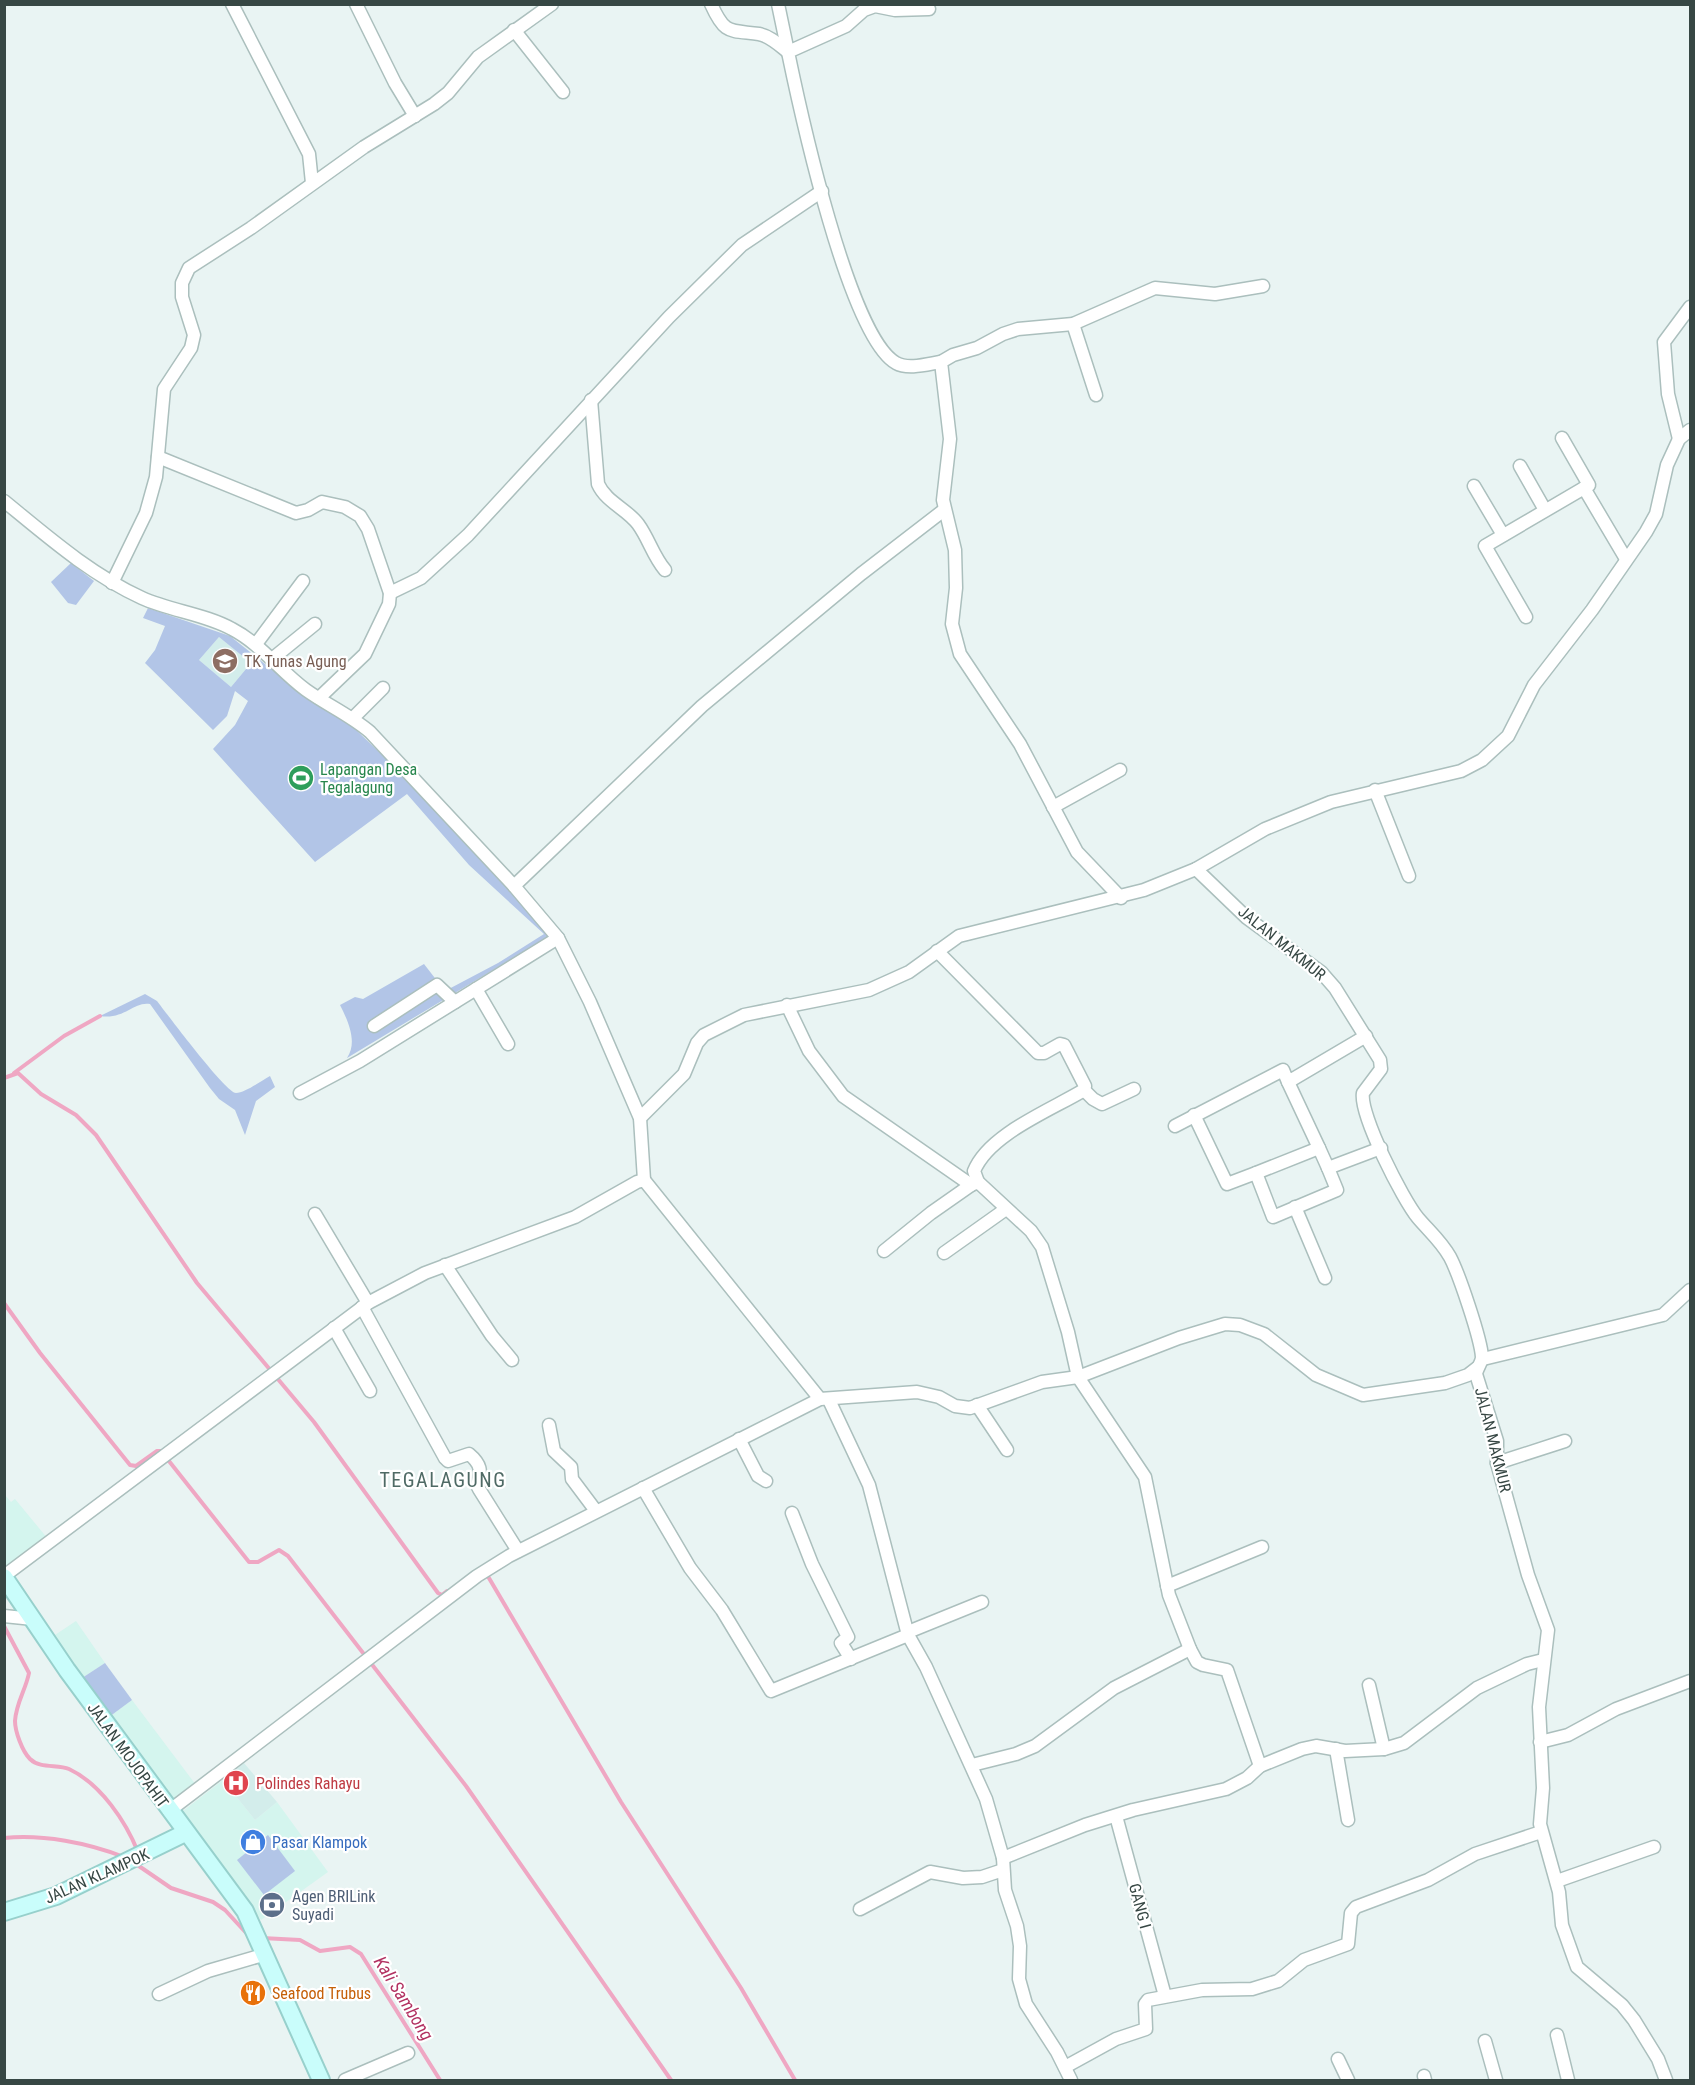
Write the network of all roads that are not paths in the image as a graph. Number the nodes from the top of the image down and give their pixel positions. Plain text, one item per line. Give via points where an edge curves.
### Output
1 (232, 4) edge
2 (356, 4) edge
3 (552, 4) edge
4 (711, 4) edge
5 (778, 4) edge
6 (929, 9) dead end
7 (514, 30) junction
8 (788, 52) junction
9 (563, 92) dead end
10 (415, 116) junction
11 (312, 183) junction
12 (822, 191) junction
13 (1263, 286) dead end
14 (1690, 307) edge
15 (1073, 324) junction
16 (941, 362) junction
17 (1096, 395) dead end
18 (591, 400) junction
19 (1690, 429) edge
20 (1562, 438) dead end
21 (1679, 439) junction
22 (158, 457) junction
23 (1520, 466) dead end
24 (1474, 486) dead end
25 (1584, 488) junction
26 (4, 501) edge
27 (944, 510) junction
28 (1545, 510) junction
29 (1503, 535) junction
30 (1626, 560) junction
31 (664, 570) dead end
32 (303, 581) dead end
33 (112, 583) junction
34 (390, 593) junction
35 (1526, 617) dead end
36 (315, 624) dead end
37 (256, 644) junction
38 (272, 659) junction
39 (383, 688) dead end
40 (319, 698) junction
41 (353, 718) junction
42 (1120, 770) dead end
43 (1375, 790) junction
44 (1053, 807) junction
45 (1197, 869) junction
46 (1409, 876) dead end
47 (514, 886) junction
48 (1121, 897) junction
49 (558, 938) junction
50 (937, 951) junction
51 (476, 989) junction
52 (455, 1002) junction
53 (787, 1005) junction
54 (374, 1026) dead end
55 (1366, 1036) junction
56 (508, 1044) dead end
57 (1288, 1082) junction
58 (1134, 1089) dead end
59 (1084, 1090) junction
60 (300, 1093) dead end
61 (1194, 1115) junction
62 (640, 1118) junction
63 (1175, 1126) dead end
64 (1319, 1148) junction
65 (1381, 1148) junction
66 (1328, 1168) junction
67 (1256, 1173) junction
68 (644, 1180) junction
69 (975, 1184) junction
70 (1295, 1208) junction
71 (1006, 1209) junction
72 (315, 1214) dead end
73 (884, 1251) dead end
74 (944, 1253) dead end
75 (445, 1265) junction
76 (1325, 1278) dead end
77 (1690, 1290) edge
78 (365, 1305) junction
79 (334, 1328) junction
80 (512, 1360) dead end
81 (1480, 1363) junction
82 (1078, 1377) junction
83 (370, 1391) dead end
84 (825, 1400) junction
85 (976, 1405) junction
86 (549, 1425) dead end
87 (739, 1439) junction
88 (1565, 1441) dead end
89 (1007, 1450) dead end
90 (1497, 1463) junction
91 (766, 1481) dead end
92 (643, 1488) junction
93 (596, 1511) junction
94 (792, 1513) dead end
95 (1262, 1547) dead end
96 (518, 1551) junction
97 (4, 1577) edge
98 (1167, 1587) junction
99 (982, 1602) dead end
100 (5, 1616) edge
101 (33, 1619) junction
102 (908, 1633) junction
103 (1190, 1649) junction
104 (851, 1659) junction
105 (1543, 1660) junction
106 (1690, 1681) edge
107 (1369, 1685) dead end
108 (1540, 1742) junction
109 (1336, 1749) junction
110 (1384, 1749) junction
111 (972, 1765) junction
112 (1260, 1766) junction
113 (169, 1811) junction
114 (1116, 1816) junction
115 (1348, 1820) dead end
116 (1541, 1832) junction
117 (185, 1833) junction
118 (1654, 1847) dead end
119 (1003, 1864) junction
120 (1557, 1881) junction
121 (860, 1909) dead end
122 (4, 1912) edge
123 (262, 1952) junction
124 (159, 1994) dead end
125 (1165, 1996) junction
126 (1557, 2035) dead end
127 (1485, 2041) dead end
128 (408, 2053) dead end
129 (1338, 2059) dead end
130 (1065, 2067) junction
131 (321, 2080) edge
132 (345, 2080) edge
133 (1071, 2080) edge
134 (1348, 2080) edge
135 (1496, 2080) edge
136 (1568, 2080) edge
137 (1666, 2080) edge

1 - 11 street via 309,154
2 - 10 street
3 - 7 street
4 - 8 street via 727,30 760,34
5 - 8 street
6 - 8 street via 875,6 846,26
7 - 9 street
7 - 10 street via 478,57 448,93
8 - 12 street
10 - 11 street
11 - 22 street via 186,273 182,297 194,335 187,358 171,374 164,389
12 - 16 street via 850,289 875,342 897,364
12 - 18 street via 742,245
13 - 15 street via 1215,294 1155,288
14 - 21 street via 1664,342 1668,394
15 - 16 street via 1003,333
15 - 17 street
16 - 27 street via 950,439
18 - 31 street via 597,484 604,495 637,522
18 - 34 street via 468,535 421,578
19 - 21 street
20 - 25 street via 1589,485
21 - 30 street via 1667,465 1656,514
22 - 33 street via 146,513
22 - 34 street via 296,513 322,502 345,507 360,516 368,529
23 - 28 street
24 - 29 street
25 - 28 street
25 - 30 street
26 - 33 street
27 - 44 street via 955,550 952,624 960,654 1016,737
27 - 47 street via 702,706
28 - 29 street
29 - 35 street via 1485,546
30 - 43 street via 1534,685 1498,747 1461,771
32 - 37 street
33 - 37 street via 162,606 230,627
34 - 40 street via 389,604 365,654
36 - 38 street
37 - 38 street
38 - 40 street
39 - 41 street
40 - 41 street
41 - 47 street
42 - 44 street
43 - 45 street via 1331,802 1264,829
43 - 46 street
44 - 48 street via 1077,852
45 - 48 street
45 - 55 street, JALAN MAKMUR via 1247,918 1321,972
47 - 49 street
48 - 50 street via 959,936
49 - 51 street
49 - 62 street
50 - 53 street via 909,972 869,990
50 - 59 street via 1038,1053 1064,1045
51 - 52 street
51 - 56 street
52 - 54 street via 437,985
52 - 60 street
53 - 62 street via 744,1015 704,1035 684,1074
53 - 69 street via 820,1069 843,1096
55 - 57 street
55 - 65 street, JALAN MAKMUR via 1382,1065 1362,1097
57 - 61 street via 1283,1070
57 - 64 street
58 - 59 street via 1102,1104
59 - 69 street via 1002,1138 986,1152 974,1171
61 - 63 street
61 - 67 street via 1227,1184
62 - 68 street
64 - 66 street
64 - 67 street
65 - 66 street
65 - 81 street, JALAN MAKMUR via 1401,1192 1449,1255 1459,1276
66 - 70 street via 1338,1190
67 - 70 street via 1273,1217
68 - 75 street via 575,1217
68 - 84 street
69 - 71 street
69 - 73 street
70 - 76 street
71 - 74 street
71 - 82 street via 1031,1231 1042,1247
72 - 78 street
75 - 78 street via 398,1285
75 - 80 street
77 - 81 street via 1663,1315
78 - 79 street
78 - 96 street via 444,1458 454,1461 469,1454 480,1467 477,1485
79 - 83 street
79 - 97 street
81 - 82 street via 1468,1375 1445,1383 1363,1395 1316,1375 1264,1334 1225,1324
81 - 90 street, JALAN MAKMUR via 1478,1380 1497,1441
82 - 85 street via 1042,1382
82 - 98 street via 1145,1477
84 - 85 street via 900,1391 930,1393 955,1406
84 - 87 street
84 - 102 street via 869,1485
85 - 89 street
86 - 93 street via 554,1451 571,1467 572,1479
87 - 91 street via 758,1476
87 - 92 street
88 - 90 street
90 - 105 street, JALAN MAKMUR via 1528,1575 1548,1630
92 - 93 street
92 - 104 street via 771,1691
93 - 96 street
94 - 104 street via 848,1637 841,1643
95 - 98 street
96 - 113 street via 482,1573
97 - 101 street, JALAN MOJOPAHIT
98 - 103 street
99 - 102 street
100 - 101 street
101 - 113 street, JALAN MOJOPAHIT
102 - 104 street
102 - 111 street
103 - 111 street via 1114,1688 1035,1746
103 - 112 street via 1197,1662 1227,1670
105 - 108 street, JALAN MAKMUR
105 - 110 street via 1477,1688 1412,1739
106 - 108 street via 1616,1709 1568,1735
107 - 110 street
108 - 116 street, JALAN MAKMUR
109 - 110 street
109 - 112 street via 1302,1749
109 - 115 street
111 - 119 street
112 - 114 street via 1226,1789
113 - 117 street, JALAN MOJOPAHIT
114 - 119 street via 1084,1825
114 - 125 street, GANG I
116 - 120 street, JALAN MAKMUR
116 - 125 street via 1475,1854 1428,1880 1356,1907 1351,1913 1347,1944 1304,1960 1278,1981 1240,1991 1202,1990
117 - 122 street, JALAN KLAMPOK via 44,1901
117 - 123 street, JALAN MOJOPAHIT via 242,1906
118 - 120 street
119 - 121 street via 982,1877 930,1872
119 - 130 street via 1010,1909 1017,1926 1019,1979 1026,2004
120 - 137 street, JALAN MAKMUR via 1562,1925 1572,1959 1634,2020
123 - 124 street
123 - 131 street
125 - 130 street via 1146,2002 1146,2029 1116,2039
126 - 136 street
127 - 135 street
128 - 132 street
129 - 134 street
130 - 133 street

